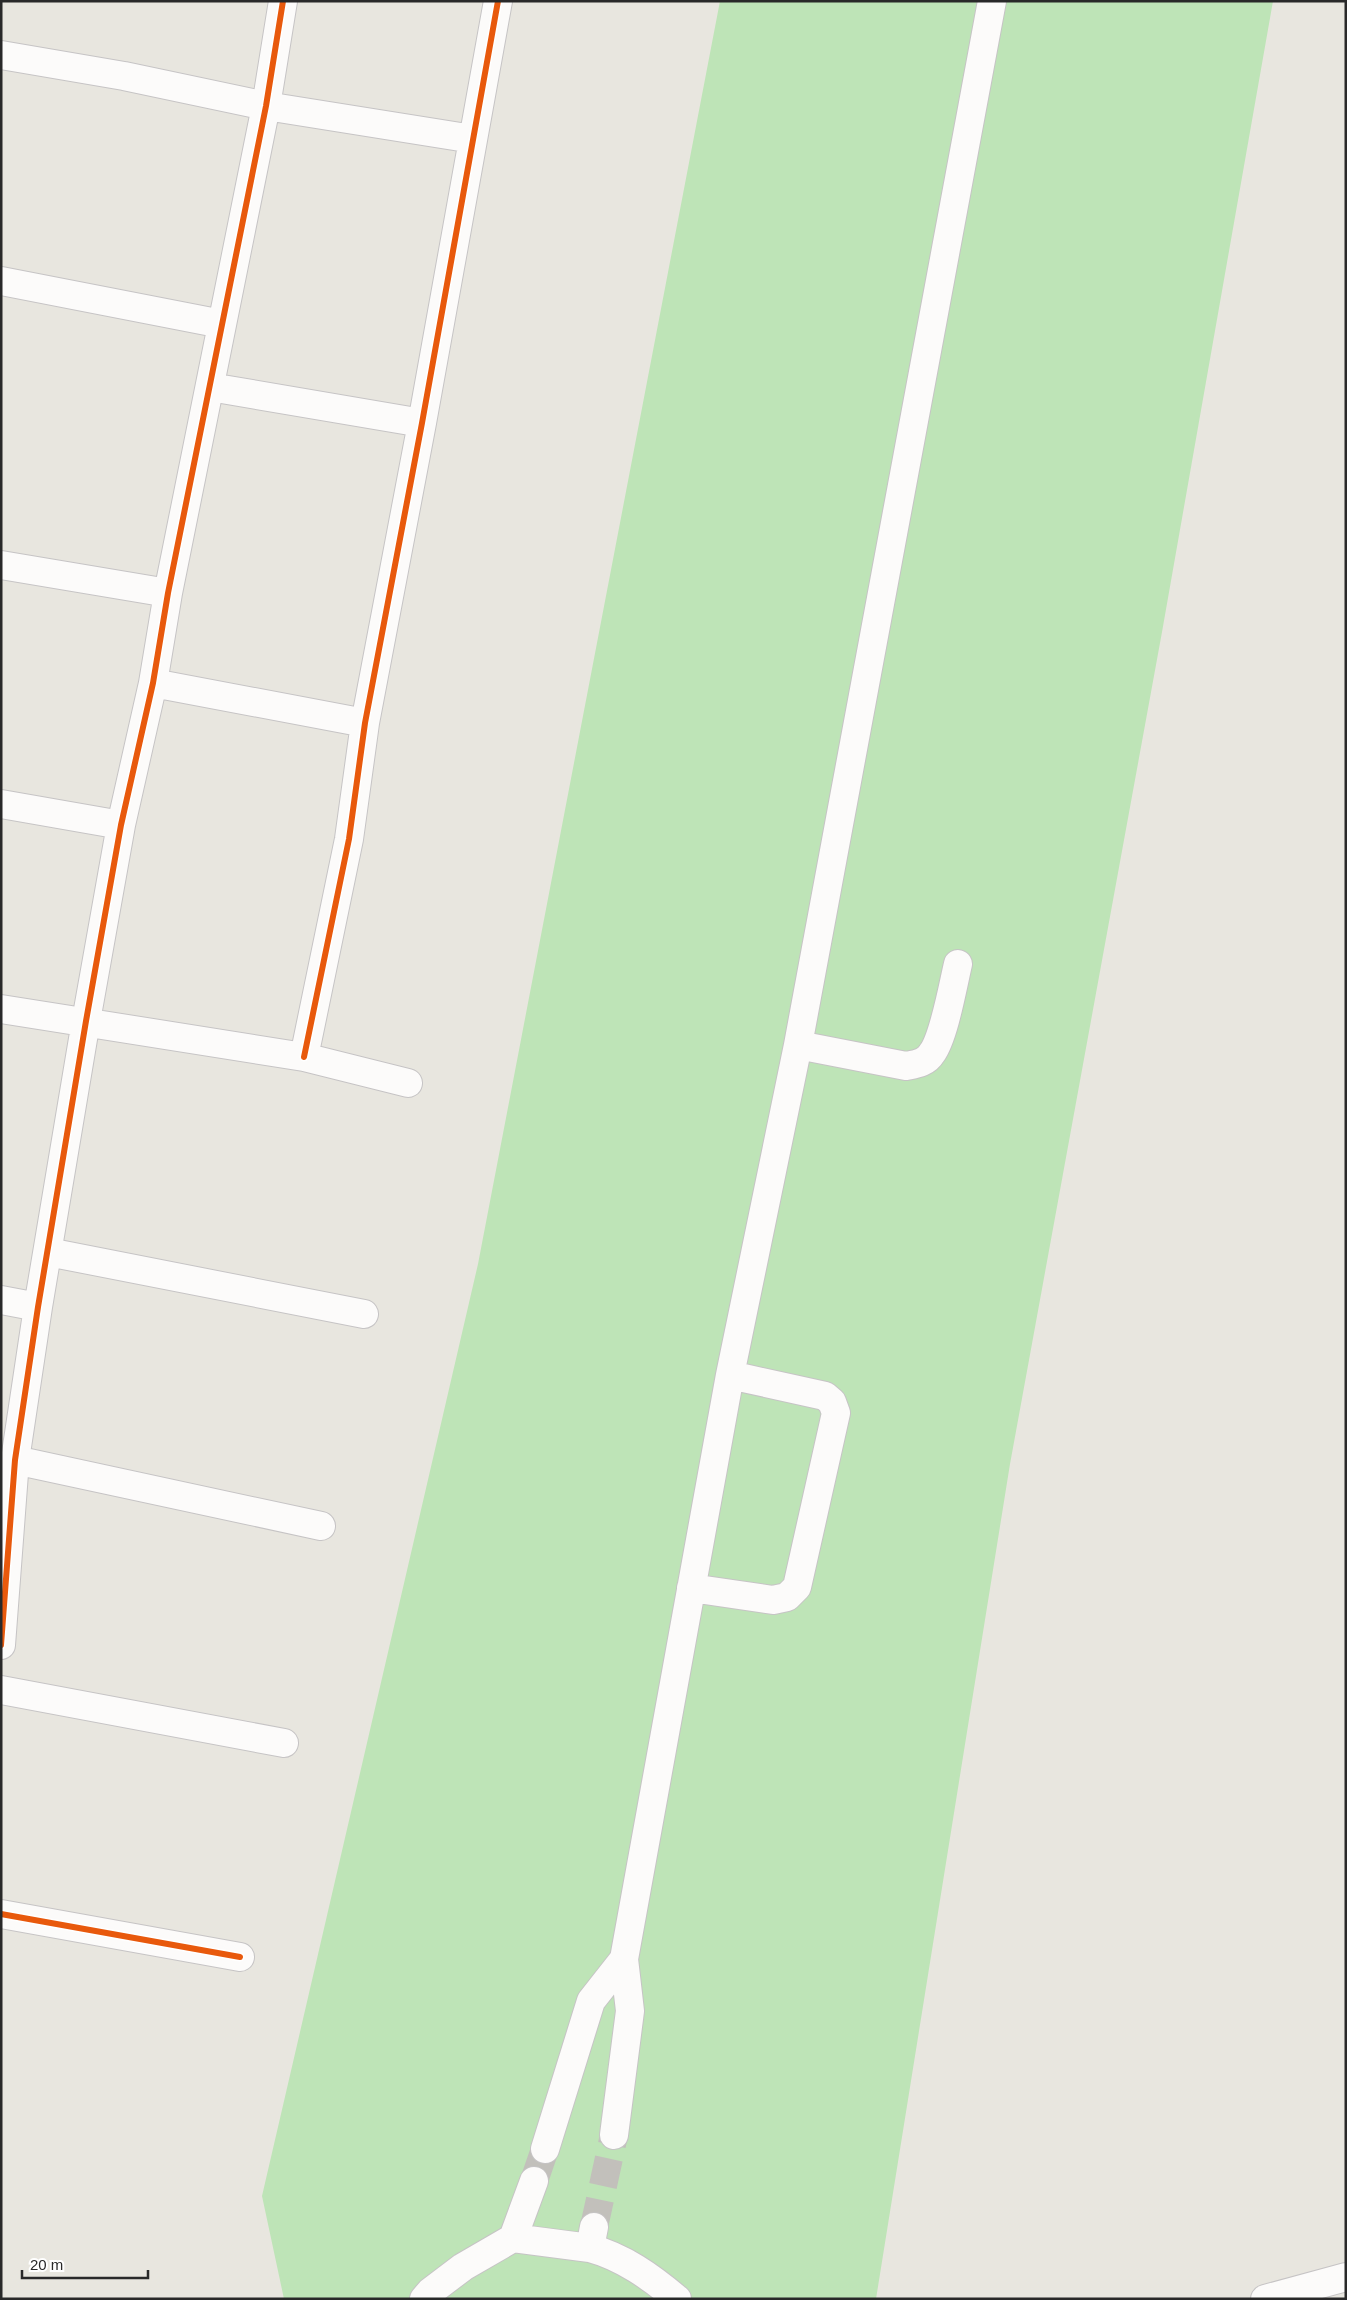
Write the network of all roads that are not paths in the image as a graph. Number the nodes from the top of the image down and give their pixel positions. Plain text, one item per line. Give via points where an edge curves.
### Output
1 (283, 1) edge
2 (498, 1) edge
3 (990, 2) edge
4 (1, 55) edge
5 (266, 106) junction
6 (473, 139) junction
7 (1, 280) edge
8 (222, 324) junction
9 (210, 387) junction
10 (422, 423) junction
11 (1, 565) edge
12 (168, 593) junction
13 (153, 683) junction
14 (365, 723) junction
15 (1, 804) edge
16 (122, 825) junction
17 (958, 964) dead end
18 (1, 1009) edge
19 (86, 1020) junction
20 (798, 1045) junction
21 (304, 1057) junction
22 (408, 1083) dead end
23 (48, 1252) junction
24 (1, 1300) edge
25 (38, 1307) junction
26 (364, 1314) dead end
27 (730, 1375) junction
28 (15, 1460) junction
29 (321, 1526) dead end
30 (691, 1588) junction
31 (1, 1644) edge
32 (1, 1690) edge
33 (284, 1743) dead end
34 (1, 1914) edge
35 (240, 1957) dead end
36 (624, 1959) junction
37 (614, 2135) tunnel mouth
38 (545, 2149) tunnel mouth
39 (534, 2181) tunnel mouth
40 (513, 2238) junction
41 (1346, 2277) edge
42 (424, 2299) edge
43 (677, 2299) edge
44 (1265, 2299) edge

1 - 5 street
2 - 6 street
3 - 20 street
4 - 5 street via 124,76
5 - 6 street
5 - 8 street
6 - 10 street
7 - 8 street
8 - 9 street
9 - 10 street
9 - 12 street
10 - 14 street
11 - 12 street
12 - 13 street
13 - 14 street
13 - 16 street
14 - 21 street via 350,839
15 - 16 street
16 - 19 street
17 - 20 street via 942,1029 932,1053 921,1063 906,1066
18 - 19 street
19 - 21 street
19 - 23 street
20 - 27 street
21 - 22 street
23 - 25 street
23 - 26 street
24 - 25 street
25 - 28 street
27 - 30 street
27 - 30 street via 825,1396 832,1402 836,1413 797,1587 787,1597 772,1600
28 - 29 street
28 - 31 street
30 - 36 street
32 - 33 street
34 - 35 street
36 - 37 street via 630,2011
36 - 38 street via 591,2001
39 - 40 street
40 - 42 street via 463,2267
40 - 43 street via 592,2237
41 - 44 street

